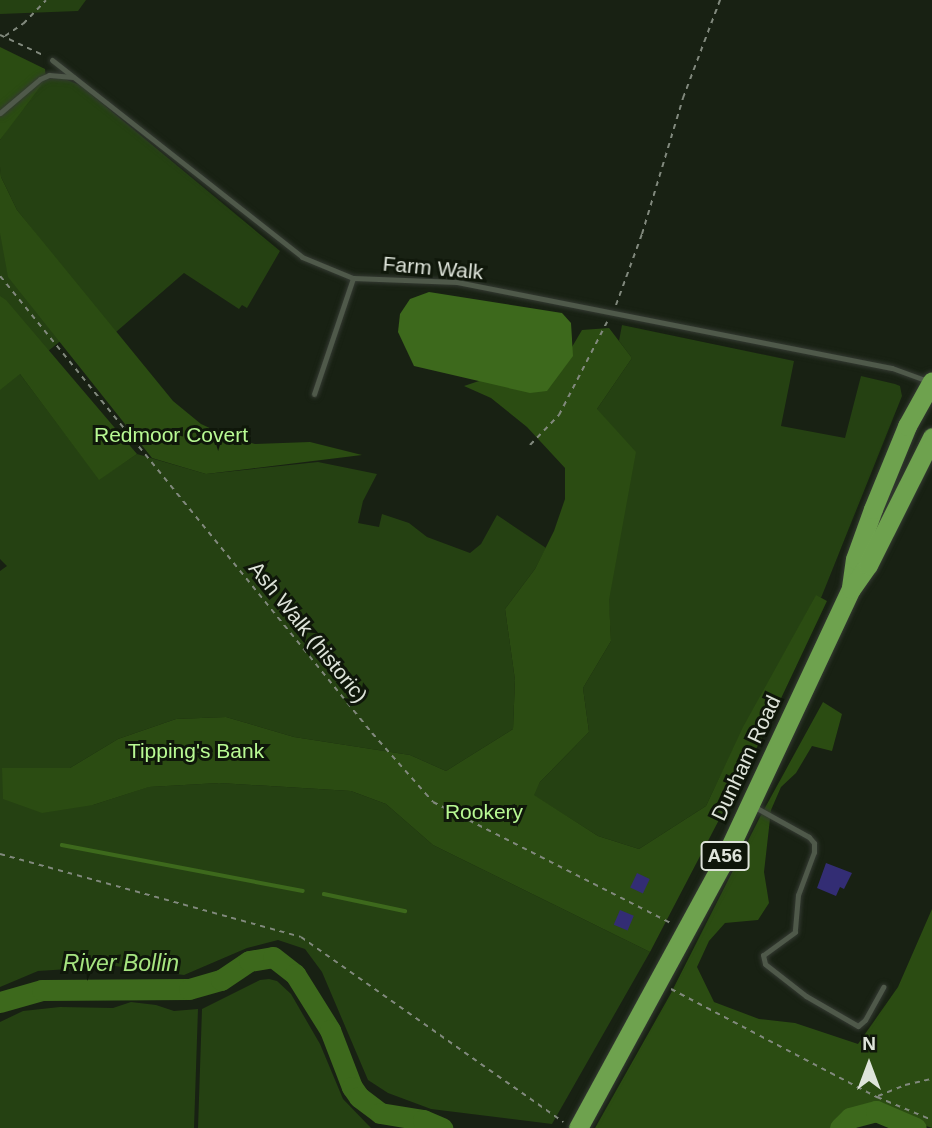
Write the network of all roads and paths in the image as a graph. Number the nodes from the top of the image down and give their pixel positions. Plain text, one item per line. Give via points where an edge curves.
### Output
1 (46, 0) edge
2 (720, 0) edge
3 (0, 35) edge
4 (4, 37) junction
5 (52, 60) joint
6 (76, 78) junction
7 (0, 113) edge
8 (0, 276) edge
9 (354, 278) junction
10 (613, 311) junction
11 (931, 382) edge
12 (314, 394) dead end
13 (932, 437) edge
14 (530, 445) dead end
15 (851, 589) junction
16 (750, 804) junction
17 (0, 853) edge
18 (664, 920) dead end
19 (883, 987) dead end
20 (670, 989) dead end
21 (932, 1079) edge
22 (877, 1097) junction
23 (932, 1120) edge
24 (571, 1125) edge

1 - 4 path
2 - 10 path
3 - 4 path
4 - 5 path
5 - 6 lane, Farm Walk
6 - 7 lane via 50,75 40,79
6 - 9 lane, Farm Walk via 302,257
8 - 18 path, Ash Walk (historic) via 433,802
9 - 10 lane, Farm Walk via 457,282
9 - 12 lane
10 - 11 lane, Farm Walk via 892,368
10 - 14 path via 558,415
11 - 15 highway, Dunham Road / A56 via 907,426 873,509 855,559
13 - 15 highway, Dunham Road / A56 via 869,565
15 - 16 highway, Dunham Road / A56
16 - 19 lane via 814,843 798,895 795,932 763,955 765,964 806,996 858,1026
16 - 24 highway, Dunham Road / A56 via 721,866
17 - 24 path via 301,937
20 - 22 path
21 - 22 path
22 - 23 path

